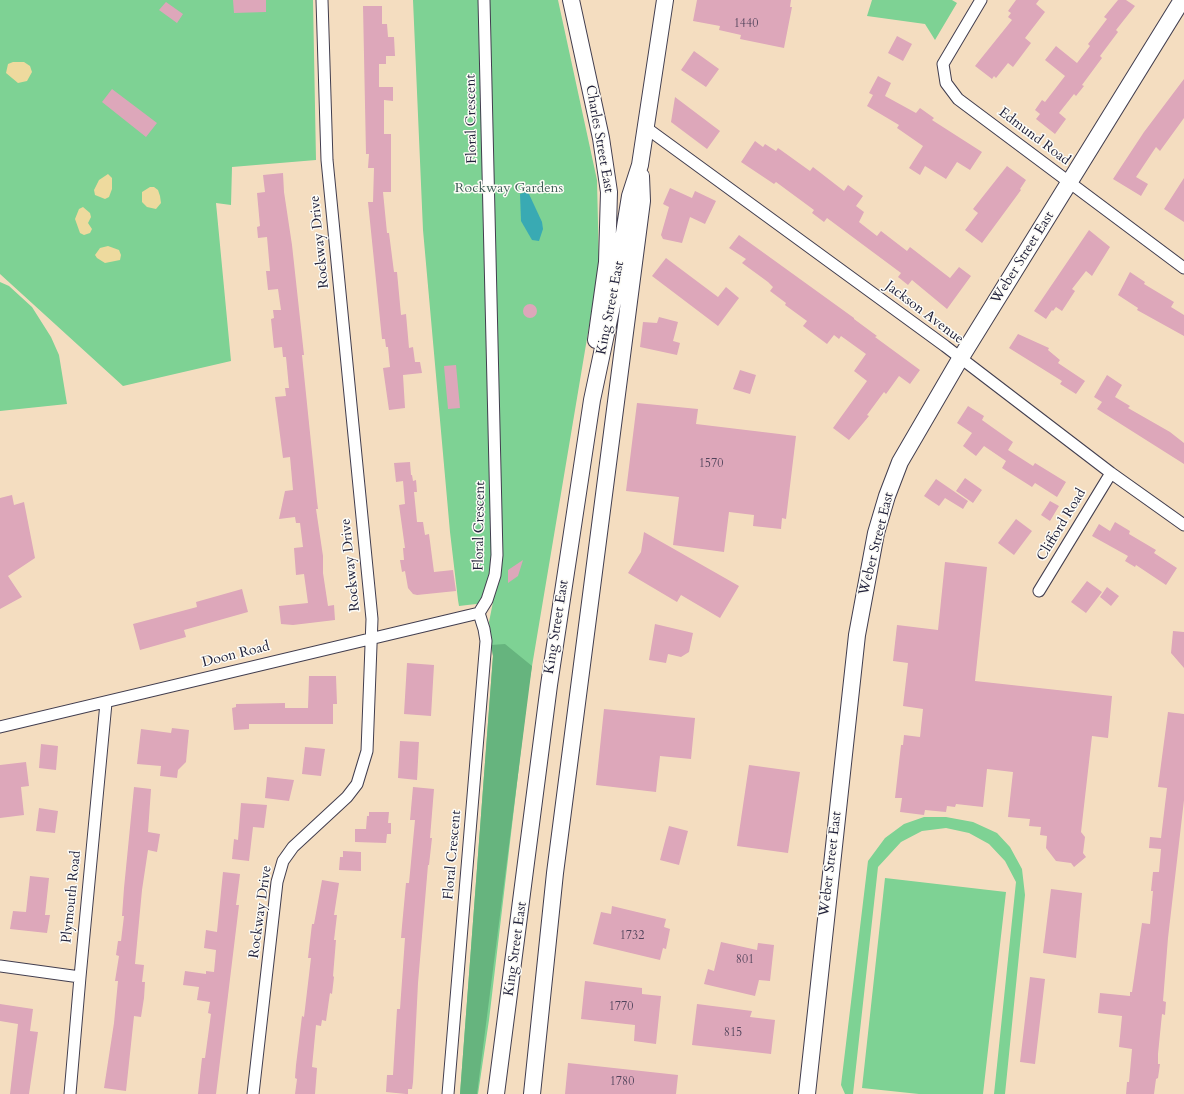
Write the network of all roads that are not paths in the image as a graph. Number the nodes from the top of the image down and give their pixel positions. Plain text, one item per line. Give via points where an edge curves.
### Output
1 (322, 0) edge
2 (484, 0) edge
3 (571, 0) edge
4 (665, 0) edge
5 (981, 0) edge
6 (1182, 2) edge
7 (645, 127) junction
8 (640, 165) junction
9 (1070, 183) junction
10 (1184, 268) edge
11 (960, 359) junction
12 (592, 400) junction
13 (1111, 473) junction
14 (1184, 525) edge
15 (1039, 592) dead end
16 (479, 612) junction
17 (372, 637) junction
18 (106, 702) junction
19 (0, 728) edge
20 (0, 966) edge
21 (80, 977) junction
22 (70, 1094) edge
23 (253, 1094) edge
24 (448, 1094) edge
25 (496, 1094) edge
26 (532, 1094) edge
27 (807, 1094) edge

1 - 17 street, Rockway Drive via 327,160
2 - 16 street, Floral Crescent via 497,555 495,574 487,600
3 - 12 main road, Charles Street East via 601,138 609,192 607,262 597,324
4 - 7 main road, King Street East
5 - 9 street, Edmund Road via 943,64 946,83 958,99
6 - 9 main road, Weber Street East
7 - 8 main road, King Street East
7 - 11 street, Jackson Avenue
8 - 12 main road, King Street East via 630,196 613,301
8 - 26 main road, King Street East via 642,201 555,873
9 - 10 street, Edmund Road
9 - 11 main road, Weber Street East
11 - 13 street, Jackson Avenue
11 - 27 main road, Weber Street East via 900,462 876,533 850,684
12 - 25 main road, King Street East via 549,685
13 - 14 street, Jackson Avenue
13 - 15 street, Clifford Road
16 - 17 street, Doon Road
16 - 24 street, Floral Crescent via 486,641
17 - 18 street, Doon Road
17 - 23 street, Rockway Drive via 369,655 367,751 357,784 347,797 293,847 283,861 277,882
18 - 19 street, Doon Road
18 - 21 street, Plymouth Road
20 - 21 street
21 - 22 street, Plymouth Road

